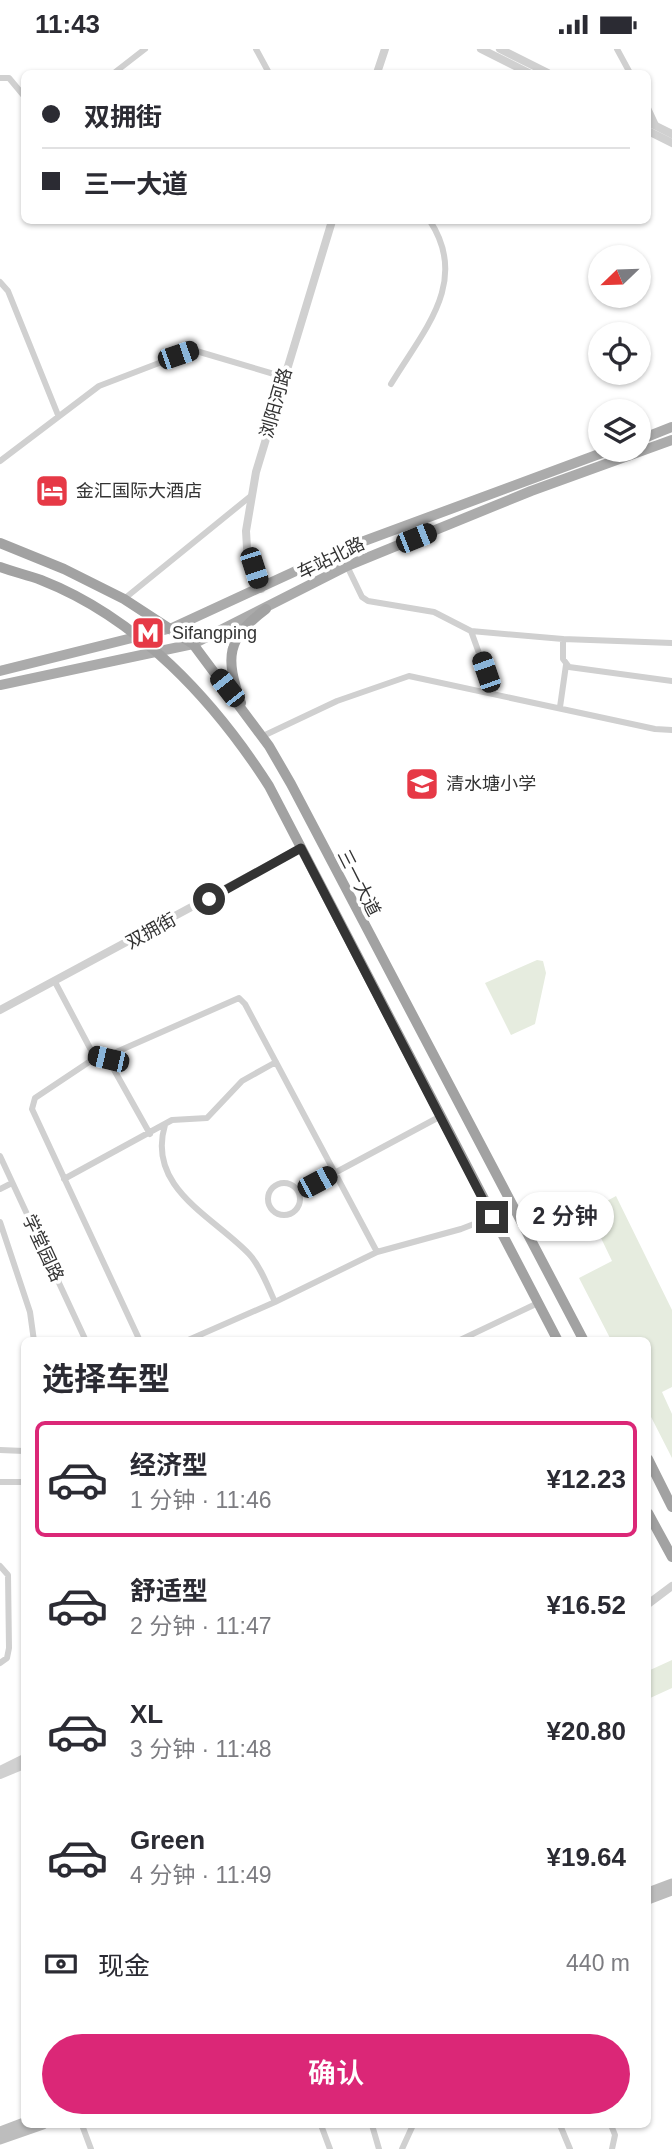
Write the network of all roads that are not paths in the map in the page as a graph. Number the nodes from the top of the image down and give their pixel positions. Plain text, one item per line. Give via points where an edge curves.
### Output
1 (145, 49) edge
2 (256, 49) edge
3 (384, 49) edge
4 (481, 49) edge
5 (499, 49) edge
6 (617, 49) edge
7 (118, 70) edge
8 (267, 70) edge
9 (378, 70) edge
10 (523, 70) edge
11 (542, 70) edge
12 (628, 70) edge
13 (0, 78) edge
14 (21, 92) edge
15 (651, 114) edge
16 (651, 124) edge
17 (657, 127) junction
18 (651, 132) edge
19 (672, 134) edge
20 (672, 143) edge
21 (331, 224) edge
22 (431, 224) edge
23 (0, 282) edge
24 (284, 377) junction
25 (391, 384) dead end
26 (58, 415) junction
27 (672, 427) edge
28 (651, 435) edge
29 (672, 440) edge
30 (588, 458) edge
31 (0, 461) edge
32 (252, 495) junction
33 (0, 543) edge
34 (347, 566) junction
35 (0, 567) edge
36 (261, 589) junction
37 (124, 599) junction
38 (266, 609) junction
39 (172, 628) junction
40 (471, 631) junction
41 (139, 638) junction
42 (563, 639) junction
43 (672, 643) edge
44 (193, 644) junction
45 (156, 653) junction
46 (566, 665) junction
47 (0, 671) edge
48 (672, 681) edge
49 (0, 685) edge
50 (493, 692) junction
51 (560, 707) junction
52 (244, 710) junction
53 (672, 730) edge
54 (263, 736) junction
55 (301, 848) junction
56 (55, 982) junction
57 (0, 1010) edge
58 (92, 1055) junction
59 (108, 1059) junction
60 (276, 1062) junction
61 (441, 1116) junction
62 (164, 1125) junction
63 (150, 1134) junction
64 (0, 1156) edge
65 (335, 1173) junction
66 (64, 1179) junction
67 (12, 1183) junction
68 (0, 1189) edge
69 (299, 1192) junction
70 (492, 1217) junction
71 (0, 1222) edge
72 (377, 1252) junction
73 (275, 1302) junction
74 (538, 1303) junction
75 (33, 1337) edge
76 (84, 1337) edge
77 (138, 1337) edge
78 (195, 1337) edge
79 (466, 1337) edge
80 (556, 1337) edge
81 (582, 1337) edge
82 (0, 1450) edge
83 (21, 1451) edge
84 (651, 1465) edge
85 (0, 1482) edge
86 (21, 1482) edge
87 (672, 1507) edge
88 (651, 1518) edge
89 (672, 1557) edge
90 (0, 1566) edge
91 (672, 1589) edge
92 (651, 1605) edge
93 (0, 1663) edge
94 (21, 1760) edge
95 (21, 1766) edge
96 (0, 1770) edge
97 (0, 1775) edge
98 (672, 1882) edge
99 (651, 1891) edge
100 (672, 1891) edge
101 (651, 1899) edge
102 (21, 2123) edge
103 (34, 2128) edge
104 (83, 2128) edge
105 (322, 2128) edge
106 (373, 2128) edge
107 (412, 2128) edge
108 (561, 2128) edge
109 (612, 2128) edge
110 (0, 2131) edge
111 (0, 2140) edge
112 (91, 2149) edge
113 (330, 2149) edge
114 (379, 2149) edge
115 (402, 2149) edge
116 (570, 2149) edge
117 (612, 2149) edge

1 - 7 street
2 - 8 street
3 - 9 street
4 - 10 street
5 - 11 street
6 - 12 street
13 - 14 street via 9,78
15 - 17 street
16 - 17 street
17 - 19 street
18 - 20 street
21 - 24 street, 浏阳河路
22 - 25 street via 446,258 441,301
23 - 26 street via 8,291
24 - 26 street via 193,350 99,386
24 - 32 street, 浏阳河路
26 - 31 street
27 - 28 main road
29 - 34 main road, 车站北路
30 - 36 main road, 车站北路 via 348,547
32 - 36 street, 浏阳河路 via 247,548
32 - 37 street
33 - 37 highway, 三一大道
34 - 38 main road, 车站北路
34 - 40 street via 368,601 433,612
35 - 41 highway, 三一大道 via 66,592
36 - 39 main road, 车站北路
37 - 39 highway, 三一大道
38 - 44 main road, 车站北路
38 - 52 highway via 243,626 231,656
39 - 41 main road, 车站北路
39 - 44 highway, 三一大道
40 - 42 street
40 - 50 street
41 - 45 highway, 三一大道
41 - 47 main road, 车站北路
42 - 43 street
42 - 46 street
44 - 45 main road, 车站北路
44 - 52 highway, 三一大道
45 - 49 main road, 车站北路
45 - 55 highway, 三一大道 via 213,706 240,740
46 - 48 street
46 - 51 street
50 - 51 street
50 - 54 street via 409,676 337,701
51 - 53 street
52 - 54 highway, 三一大道
54 - 81 highway, 三一大道
55 - 56 street, 双拥街
55 - 61 highway, 三一大道
56 - 57 street, 双拥街
56 - 58 street
58 - 59 street
58 - 66 street via 89,1064 32,1103
59 - 60 street via 239,998
59 - 63 street
60 - 62 street via 242,1081 208,1118 177,1119
60 - 65 street
61 - 65 street
61 - 70 highway, 三一大道
62 - 63 street
62 - 73 street via 161,1149 177,1189 248,1253
63 - 66 street
64 - 67 street, 学堂园路
65 - 69 street
65 - 72 street
66 - 77 street
67 - 68 street
67 - 76 street, 学堂园路
69 - 69 street via 291,1185 276,1186 268,1199 272,1209 280,1215 291,1214 299,1207
70 - 72 street
70 - 74 highway, 三一大道
71 - 75 street via 27,1301
72 - 73 street
73 - 78 street
74 - 79 street
74 - 80 highway, 三一大道
82 - 83 street
84 - 87 highway
85 - 86 street
88 - 89 highway
90 - 93 street via 8,1576 9,1648
91 - 92 street
94 - 96 street
95 - 97 street
98 - 99 main road
100 - 101 main road
102 - 110 main road
103 - 111 main road
104 - 112 street
105 - 113 street
106 - 114 street
107 - 115 street
108 - 116 street
109 - 117 street

